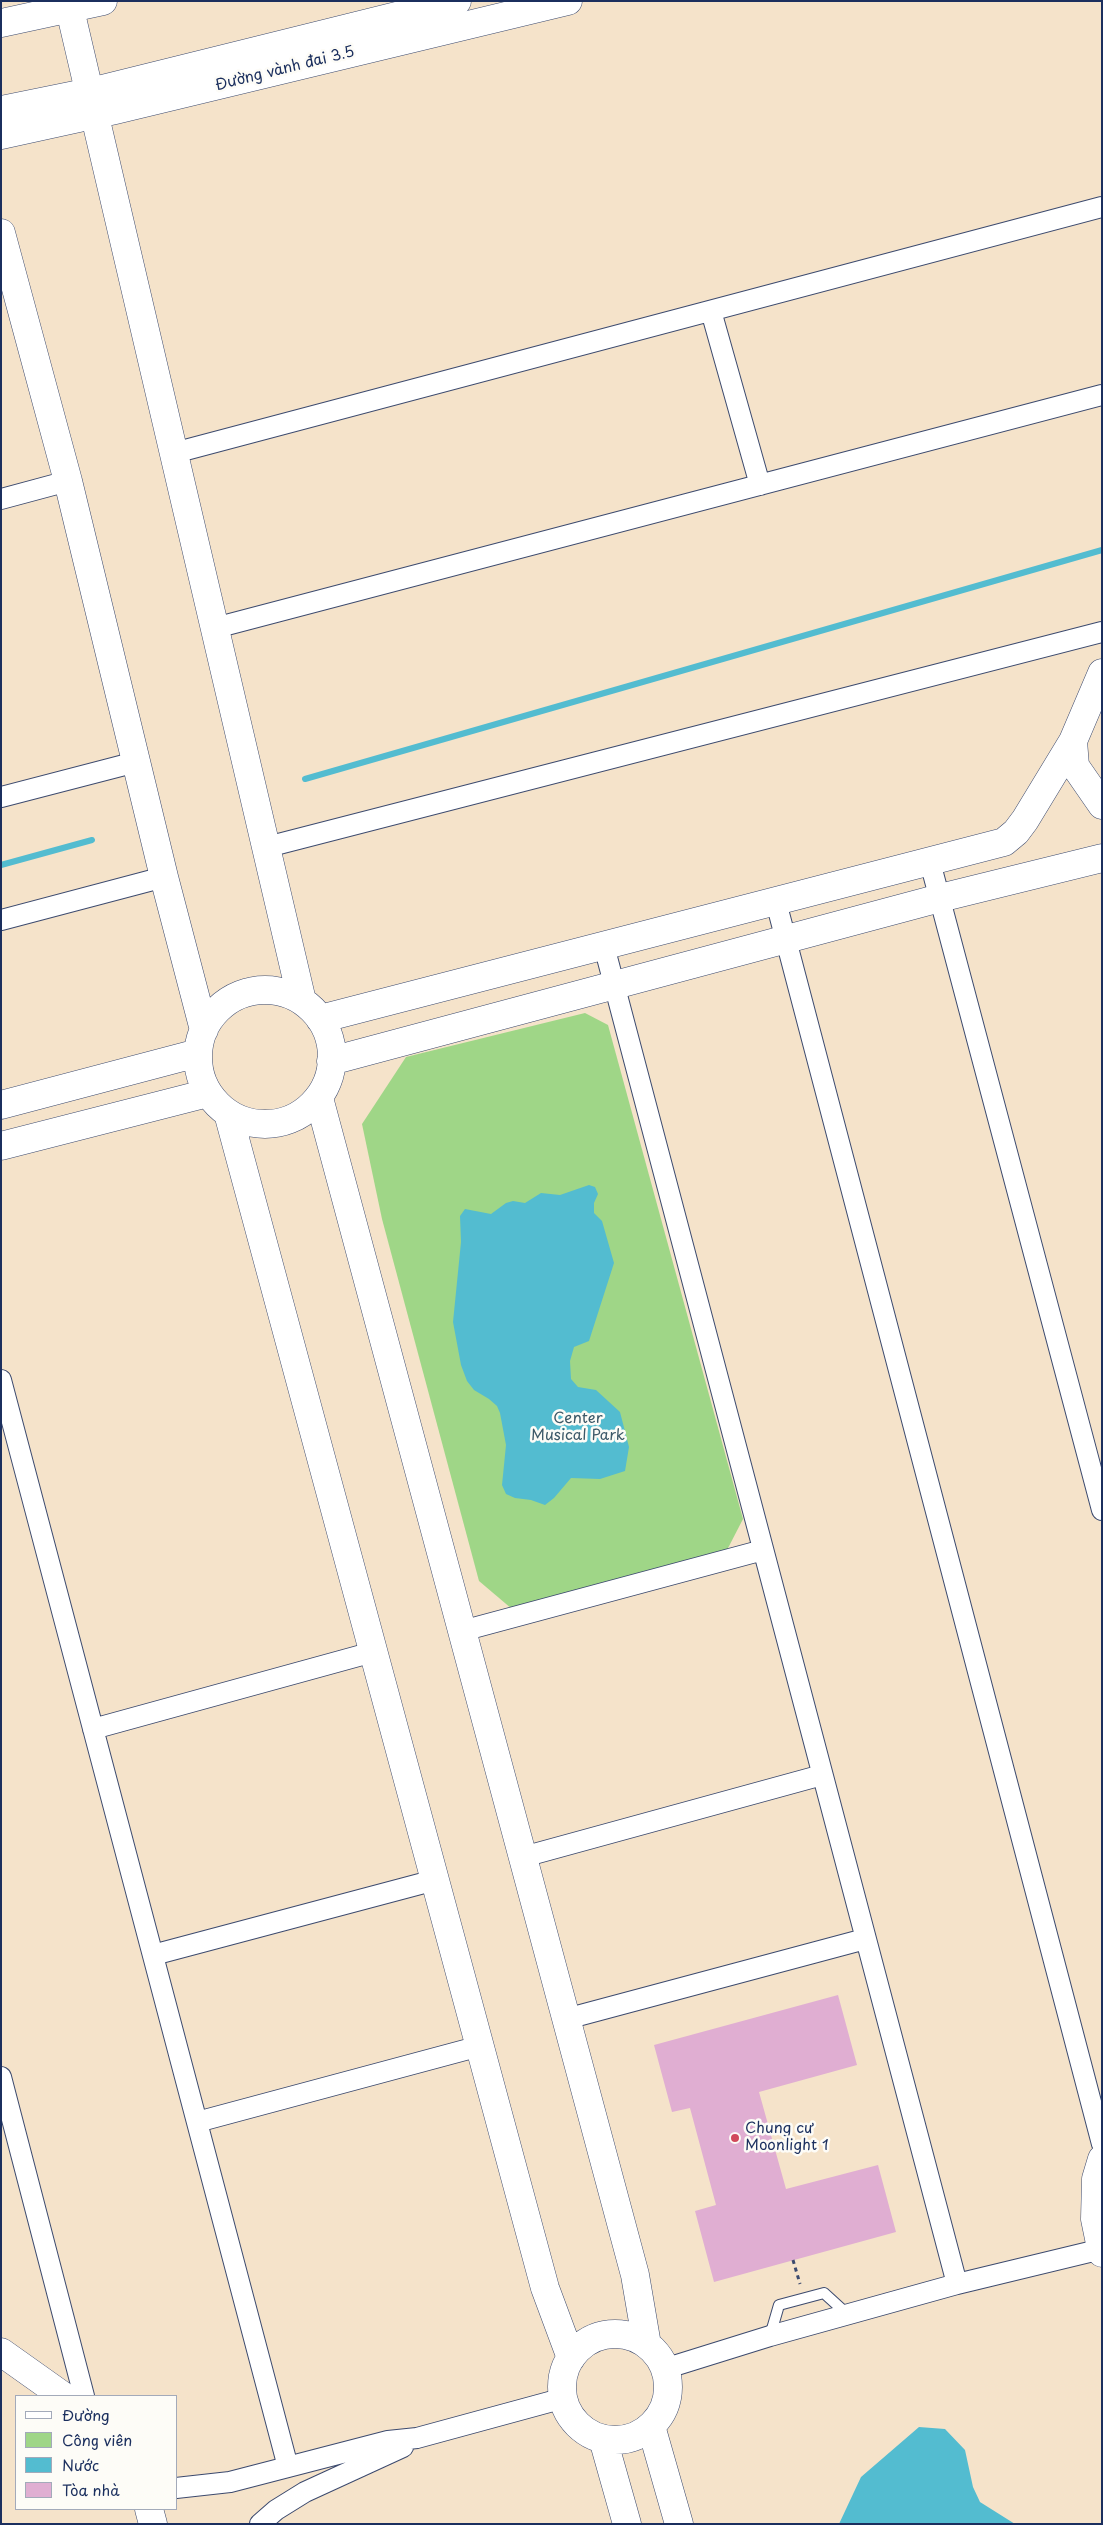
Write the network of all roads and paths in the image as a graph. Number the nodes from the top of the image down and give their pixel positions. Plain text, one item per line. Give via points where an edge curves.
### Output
1 (103, 1) edge
2 (457, 1) edge
3 (568, 1) edge
4 (69, 5) edge
5 (1, 23) edge
6 (92, 103) junction
7 (1, 110) edge
8 (1, 134) edge
9 (1102, 207) edge
10 (1, 233) edge
11 (711, 311) junction
12 (1102, 395) edge
13 (174, 453) junction
14 (68, 481) junction
15 (760, 485) junction
16 (1, 499) edge
17 (215, 628) junction
18 (1102, 632) edge
19 (1102, 673) edge
20 (1073, 740) junction
21 (136, 762) junction
22 (1, 797) edge
23 (1102, 805) edge
24 (267, 847) junction
25 (1102, 858) edge
26 (930, 862) junction
27 (164, 876) junction
28 (940, 898) junction
29 (776, 902) junction
30 (1, 920) edge
31 (786, 940) junction
32 (604, 946) junction
33 (614, 985) junction
34 (311, 1010) junction
35 (201, 1041) junction
36 (332, 1061) junction
37 (208, 1093) junction
38 (319, 1098) junction
39 (1, 1105) edge
40 (228, 1113) junction
41 (1, 1146) edge
42 (1, 1380) edge
43 (1102, 1510) edge
44 (763, 1550) junction
45 (462, 1631) junction
46 (373, 1652) junction
47 (93, 1729) junction
48 (822, 1775) junction
49 (523, 1857) junction
50 (435, 1880) junction
51 (865, 1939) junction
52 (153, 1955) junction
53 (566, 2019) junction
54 (480, 2046) junction
55 (1, 2077) edge
56 (197, 2122) junction
57 (1102, 2144) edge
58 (1102, 2159) edge
59 (1101, 2251) edge
60 (793, 2260) dead end
61 (957, 2284) junction
62 (804, 2298) junction
63 (848, 2315) junction
64 (770, 2336) junction
65 (647, 2345) junction
66 (1, 2352) edge
67 (571, 2358) junction
68 (664, 2369) junction
69 (62, 2395) edge
70 (84, 2395) edge
71 (564, 2398) junction
72 (651, 2426) junction
73 (417, 2438) junction
74 (603, 2439) junction
75 (288, 2467) junction
76 (178, 2488) edge
77 (149, 2510) edge
78 (153, 2524) edge
79 (260, 2524) edge
80 (627, 2524) edge
81 (679, 2524) edge

1 - 4 street
2 - 6 street, Đường vành đai 3.5
3 - 6 street, Đường vành đai 3.5
4 - 5 street
4 - 6 street
6 - 7 street, Đường vành đai 3.5
6 - 8 street, Đường vành đai 3.5
6 - 13 street
9 - 11 street
10 - 14 street
11 - 13 street
11 - 15 street
12 - 15 street
13 - 17 street
14 - 16 street
14 - 21 street
15 - 17 street
17 - 24 street
18 - 24 street
19 - 20 street
20 - 23 street via 1075,766
20 - 26 street via 1016,832 1004,842
21 - 22 street
21 - 27 street
24 - 34 street
25 - 28 street
26 - 28 street
26 - 29 street
27 - 30 street
27 - 35 street
28 - 31 street
28 - 43 street
29 - 31 street
29 - 32 street
31 - 33 street
31 - 57 street
32 - 33 street
32 - 34 street
33 - 36 street
33 - 44 street
34 - 35 street via 283,992 262,989 241,994 222,1005 207,1022
34 - 36 street via 328,1035
35 - 37 street via 198,1067
35 - 39 street
36 - 38 street via 329,1078
37 - 40 street
37 - 41 street
38 - 40 street via 304,1113 283,1123 260,1125 238,1120
38 - 45 street
40 - 46 street
42 - 47 street
44 - 45 street
44 - 48 street
45 - 49 street
46 - 47 street
46 - 50 street
47 - 52 street
48 - 49 street
48 - 51 street
49 - 53 street
50 - 52 street
50 - 54 street
51 - 53 street
51 - 61 street
52 - 56 street
53 - 65 street via 635,2274
54 - 56 street
54 - 67 street via 545,2288
55 - 70 street
56 - 75 street
58 - 59 street via 1096,2179 1095,2218
59 - 61 street
60 - 62 path
61 - 63 street
62 - 63 lane via 824,2293
62 - 64 lane via 779,2305
63 - 64 street
64 - 68 street
65 - 67 street via 631,2336 614,2334 597,2337 583,2345
65 - 68 street via 660,2358
66 - 69 street
67 - 71 street via 564,2373
68 - 72 street via 668,2394 662,2411
71 - 73 street
71 - 74 street via 575,2421 587,2432
72 - 74 street via 636,2436 620,2440
72 - 81 street
73 - 75 street via 388,2441
73 - 79 street via 398,2450 305,2492
74 - 80 street
75 - 76 street via 230,2482
77 - 78 street

